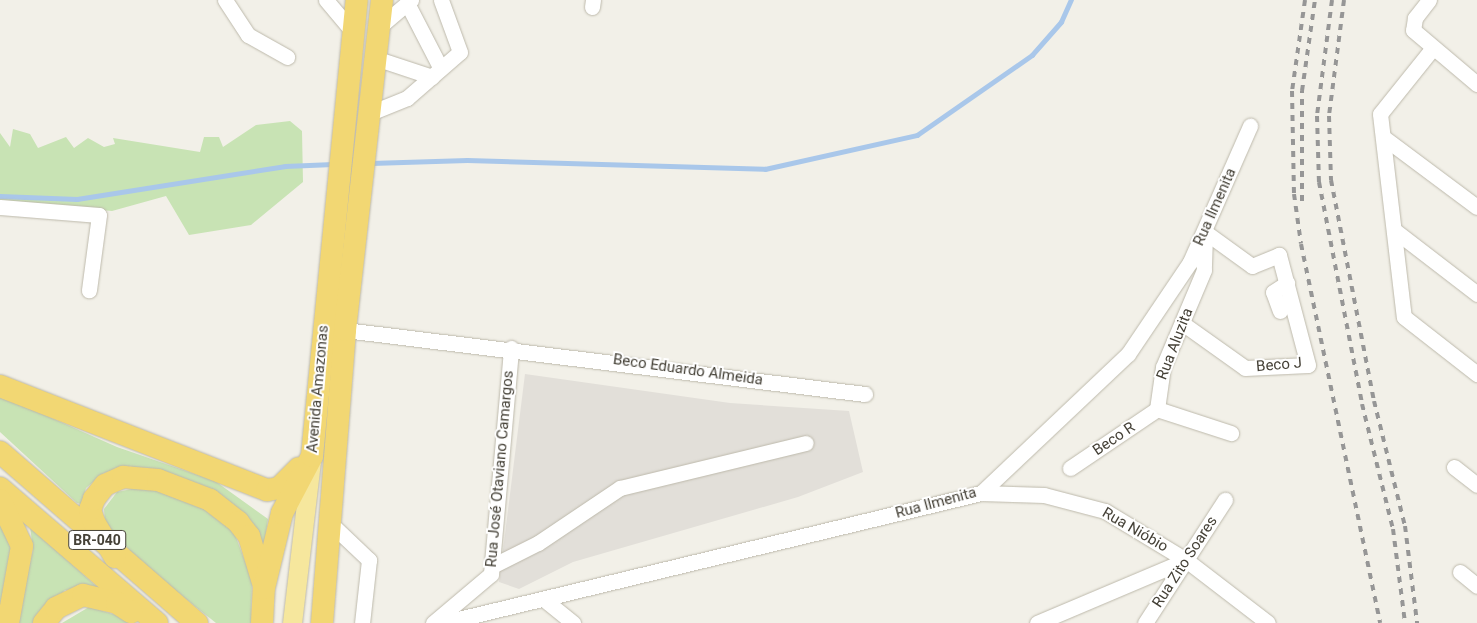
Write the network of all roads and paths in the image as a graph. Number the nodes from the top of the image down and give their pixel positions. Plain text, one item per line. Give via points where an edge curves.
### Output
1 (225, 0) edge
2 (326, 0) edge
3 (357, 0) edge
4 (382, 0) edge
5 (441, 0) edge
6 (1429, 0) edge
7 (409, 2) edge
8 (379, 27) junction
9 (353, 32) junction
10 (1432, 49) junction
11 (287, 56) dead end
12 (375, 58) junction
13 (436, 72) junction
14 (1477, 84) edge
15 (370, 113) junction
16 (1250, 126) dead end
17 (1383, 137) junction
18 (0, 207) edge
19 (1477, 207) edge
20 (1394, 230) junction
21 (1205, 232) junction
22 (1287, 283) junction
23 (89, 290) dead end
24 (1477, 294) edge
25 (1280, 311) dead end
26 (1182, 323) junction
27 (345, 330) junction
28 (512, 348) junction
29 (1477, 374) edge
30 (0, 386) edge
31 (865, 394) dead end
32 (1157, 409) junction
33 (1231, 433) dead end
34 (806, 443) dead end
35 (0, 452) edge
36 (312, 456) junction
37 (1454, 466) dead end
38 (1070, 468) dead end
39 (1477, 485) edge
40 (0, 488) edge
41 (981, 492) junction
42 (0, 500) edge
43 (1225, 500) dead end
44 (330, 523) junction
45 (115, 557) junction
46 (1186, 560) junction
47 (492, 566) junction
48 (1460, 572) dead end
49 (1477, 586) edge
50 (264, 588) junction
51 (546, 601) junction
52 (8, 623) edge
53 (44, 623) edge
54 (148, 623) edge
55 (157, 623) edge
56 (197, 623) edge
57 (262, 623) edge
58 (292, 623) edge
59 (322, 623) edge
60 (362, 623) edge
61 (433, 623) edge
62 (442, 623) edge
63 (572, 623) edge
64 (1037, 623) edge
65 (1145, 623) edge
66 (1268, 623) edge

1 - 11 street via 248,35
2 - 9 street
3 - 9 highway, Avenida Amazonas
4 - 8 highway, Avenida Amazonas
5 - 13 street via 460,52
6 - 10 street via 1415,18 1413,30
7 - 8 street
7 - 13 street
8 - 12 highway, Avenida Amazonas
9 - 36 highway, Avenida Amazonas via 335,192
10 - 14 street
10 - 17 street via 1380,114
12 - 13 street
12 - 15 highway, Avenida Amazonas
13 - 15 street via 407,98
15 - 27 highway, Avenida Amazonas
16 - 21 street, Rua Ilmenita
17 - 19 street
17 - 20 street
18 - 23 street via 99,215
20 - 24 street
20 - 29 street via 1404,317
21 - 22 street via 1252,266 1279,255
21 - 26 street, Rua Aluzita via 1204,270
21 - 41 street, Rua Ilmenita via 1128,354
22 - 25 street via 1273,292
22 - 26 street, Beco J via 1308,365 1245,368
26 - 32 street, Rua Aluzita via 1159,378
27 - 28 street, Beco Eduardo Almeida
27 - 44 highway, Avenida Amazonas
28 - 31 street, Beco Eduardo Almeida
28 - 47 street, Rua José Otaviano Camargos
30 - 36 highway via 267,490 278,488
32 - 33 street
32 - 38 street, Beco R
34 - 47 street via 620,488 538,543
35 - 45 highway, BR-040
36 - 50 highway via 282,512
36 - 58 main road, Avenida Amazonas
37 - 39 street
40 - 55 highway, BR-040
41 - 46 street, Rua Nióbio via 1044,495 1105,511
41 - 51 street, Rua Ilmenita
42 - 52 highway via 22,546
43 - 46 street, Rua Zito Soares
44 - 59 highway, Avenida Amazonas
44 - 60 street via 370,560
45 - 50 highway via 94,522 90,510 94,499 105,485 123,477 158,480 210,500 238,522 249,536
45 - 56 highway, BR-040
46 - 64 street
46 - 65 street, Rua Zito Soares
46 - 66 street, Rua Nióbio
47 - 61 street, Rua José Otaviano Camargos via 492,574
48 - 49 street
50 - 57 highway
51 - 62 street, Rua Ilmenita
51 - 63 street
53 - 54 highway via 56,608 83,595 116,603

